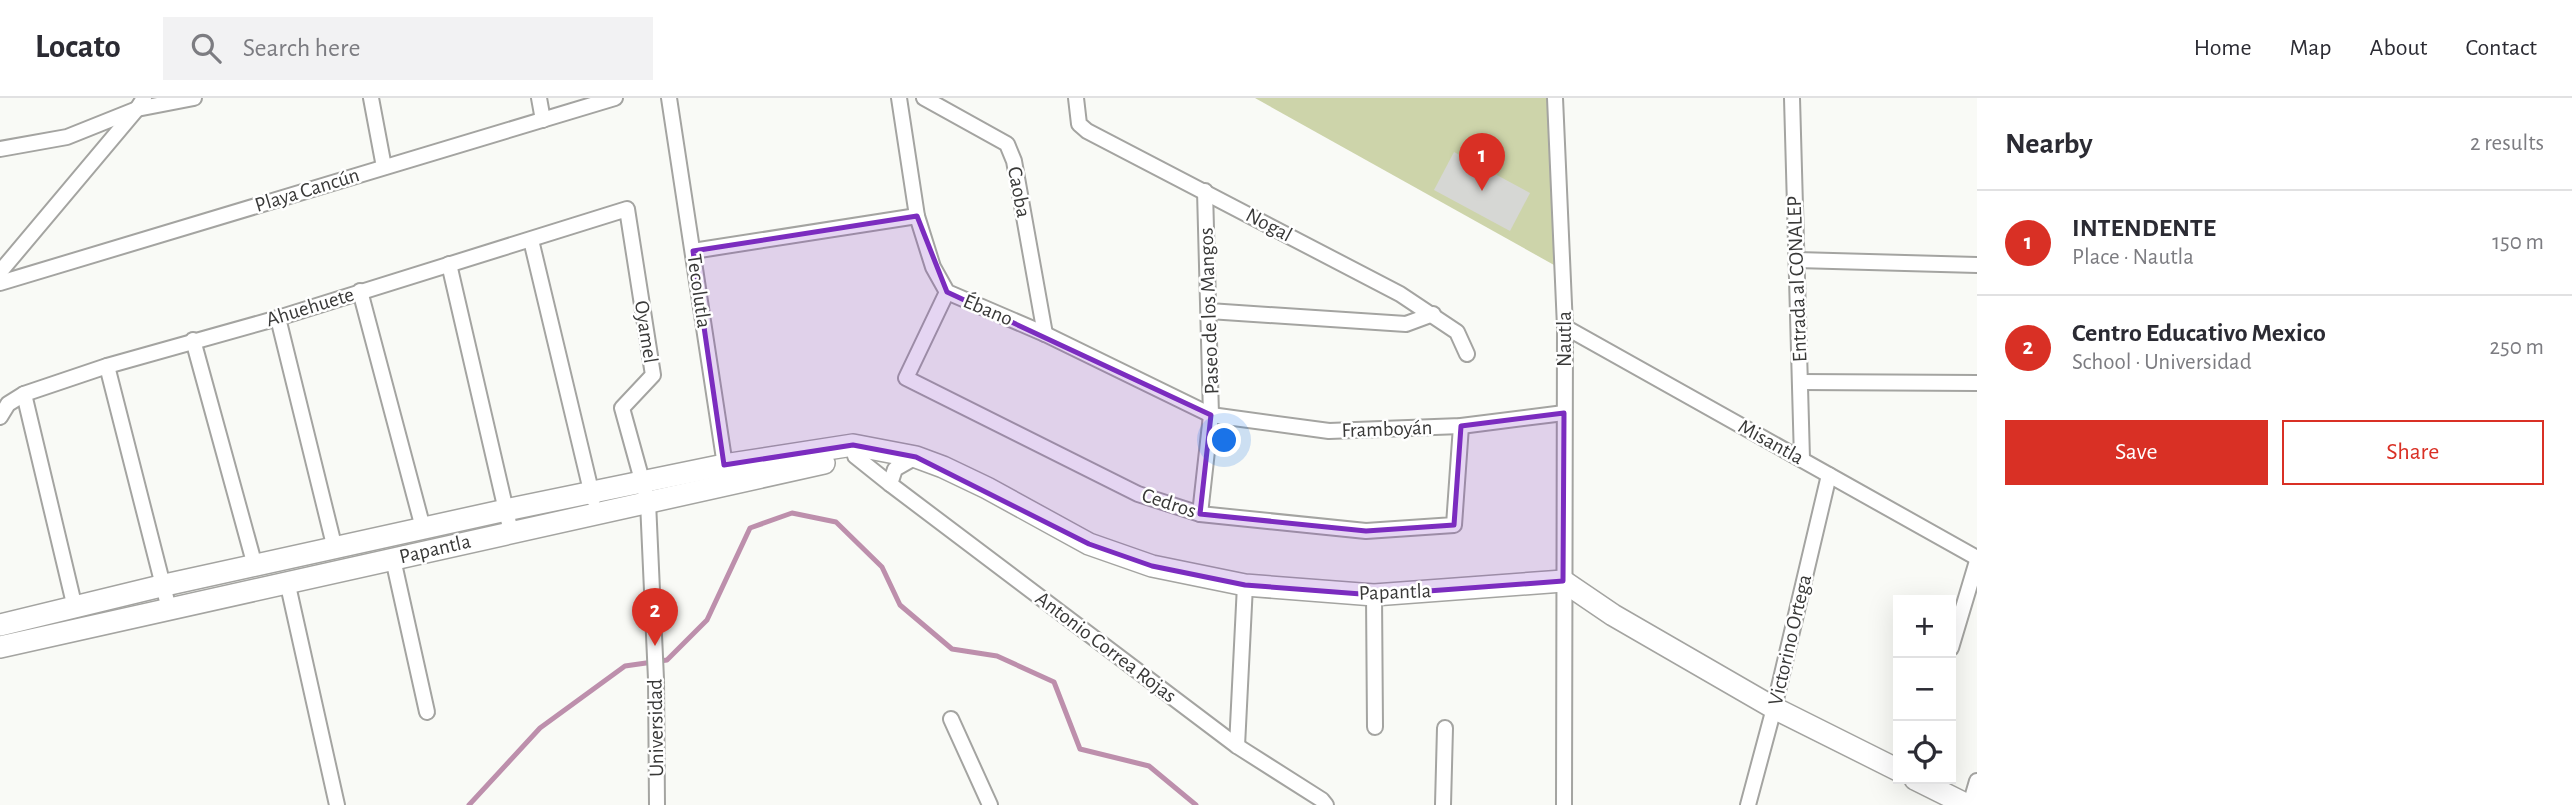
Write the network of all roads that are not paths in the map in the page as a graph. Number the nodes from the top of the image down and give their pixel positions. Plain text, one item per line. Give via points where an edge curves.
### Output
1 (194, 98) edge
2 (371, 98) edge
3 (539, 98) edge
4 (615, 98) edge
5 (669, 98) edge
6 (899, 98) edge
7 (925, 98) edge
8 (1076, 98) edge
9 (1555, 98) edge
10 (1792, 98) edge
11 (141, 103) edge
12 (543, 120) junction
13 (0, 149) edge
14 (384, 167) junction
15 (1205, 191) junction
16 (627, 209) joint
17 (917, 216) junction
18 (531, 240) junction
19 (693, 251) junction
20 (1797, 260) junction
21 (449, 264) junction
22 (1977, 265) edge
23 (0, 272) edge
24 (0, 283) edge
25 (360, 291) junction
26 (947, 292) junction
27 (1209, 311) junction
28 (1433, 314) junction
29 (278, 318) junction
30 (1565, 327) junction
31 (1045, 334) junction
32 (193, 340) junction
33 (1467, 354) dead end
34 (107, 366) junction
35 (1800, 382) junction
36 (1977, 383) edge
37 (24, 394) junction
38 (1564, 413) junction
39 (1211, 415) junction
40 (0, 416) edge
41 (1461, 426) junction
42 (859, 449) junction
43 (916, 457) junction
44 (1802, 459) junction
45 (727, 474) junction
46 (1829, 475) junction
47 (890, 484) junction
48 (645, 493) junction
49 (594, 504) junction
50 (506, 510) junction
51 (1200, 514) junction
52 (423, 528) junction
53 (511, 532) junction
54 (335, 549) junction
55 (393, 559) junction
56 (1977, 560) edge
57 (255, 566) junction
58 (287, 581) junction
59 (1563, 581) junction
60 (165, 585) junction
61 (1245, 586) junction
62 (1374, 595) junction
63 (75, 608) junction
64 (169, 609) junction
65 (0, 625) edge
66 (1956, 631) edge
67 (0, 647) edge
68 (1774, 708) junction
69 (427, 712) dead end
70 (951, 719) dead end
71 (1375, 727) dead end
72 (1446, 728) dead end
73 (1237, 746) junction
74 (1893, 768) edge
75 (1977, 781) edge
76 (1925, 784) edge
77 (337, 805) edge
78 (657, 805) edge
79 (990, 805) edge
80 (1326, 805) edge
81 (1443, 805) edge
82 (1564, 805) edge
83 (1748, 805) edge
84 (1969, 805) edge

1 - 11 street
2 - 14 street
3 - 12 street
4 - 12 street, Playa Cancún
5 - 19 street, Tecolutla
6 - 17 street, Ébano
7 - 31 street, Caoba via 1007,144 1014,161
8 - 15 street, Nogal via 1080,124 1087,131
9 - 30 street, Nautla
10 - 20 street, Entrada al CONALEP
11 - 13 street via 67,137
11 - 23 street
12 - 14 street, Playa Cancún
14 - 24 street, Playa Cancún
15 - 27 street, Paseo de los Mangos
15 - 28 street, Nogal
16 - 18 street, Ahuehuete
16 - 48 street, Oyamel via 653,375 622,408
17 - 19 street
17 - 26 street, Ébano via 933,267
18 - 21 street, Ahuehuete
18 - 49 street
19 - 45 street, Tecolutla
20 - 22 street
20 - 35 street, Entrada al CONALEP
21 - 25 street, Ahuehuete
21 - 50 street
25 - 29 street, Ahuehuete
25 - 52 street
26 - 31 street, Ébano
26 - 51 street, Cedros via 906,378 1138,494
27 - 28 street via 1406,324
27 - 39 street, Paseo de los Mangos
28 - 33 street, Nogal via 1457,332
29 - 32 street, Ahuehuete
29 - 54 street
30 - 38 street, Nautla
30 - 44 street, Misantla
31 - 39 street, Ébano
32 - 34 street, Ahuehuete
32 - 57 street
34 - 37 street, Ahuehuete
34 - 60 street
35 - 36 street
35 - 44 street, Entrada al CONALEP
37 - 40 street, Ahuehuete
37 - 63 street
38 - 41 street, Framboyán
38 - 59 street, Nautla
39 - 41 street, Framboyán via 1329,431
39 - 51 street, Paseo de los Mangos
41 - 51 street, Cedros via 1454,525 1366,531
42 - 43 street, Papantla
42 - 45 street, Papantla
42 - 47 street, Antonio Correa Rojas
43 - 47 street via 895,470
43 - 61 street, Papantla via 987,488 1089,544 1153,566
44 - 46 street, Misantla
45 - 48 street, Papantla
46 - 56 street, Misantla
46 - 68 street, Victorino Ortega
47 - 73 street, Antonio Correa Rojas
48 - 49 street, Papantla
48 - 78 street, Universidad via 656,679
49 - 50 street, Papantla
49 - 53 street, Papantla
50 - 52 street, Papantla
50 - 53 street
52 - 54 street, Papantla
53 - 55 street, Papantla
54 - 57 street, Papantla
55 - 58 street, Papantla
55 - 69 street
56 - 66 street
57 - 60 street, Papantla
58 - 64 street, Papantla
58 - 77 street
59 - 62 street, Papantla
59 - 68 street
59 - 82 street, Nautla
60 - 63 street, Papantla
60 - 64 street
61 - 62 street, Papantla
61 - 73 street
62 - 71 street
63 - 65 street, Papantla
64 - 67 street, Papantla
68 - 74 street
68 - 83 street, Victorino Ortega
70 - 79 street
72 - 81 street
73 - 80 street, Antonio Correa Rojas
75 - 84 street
76 - 84 street

